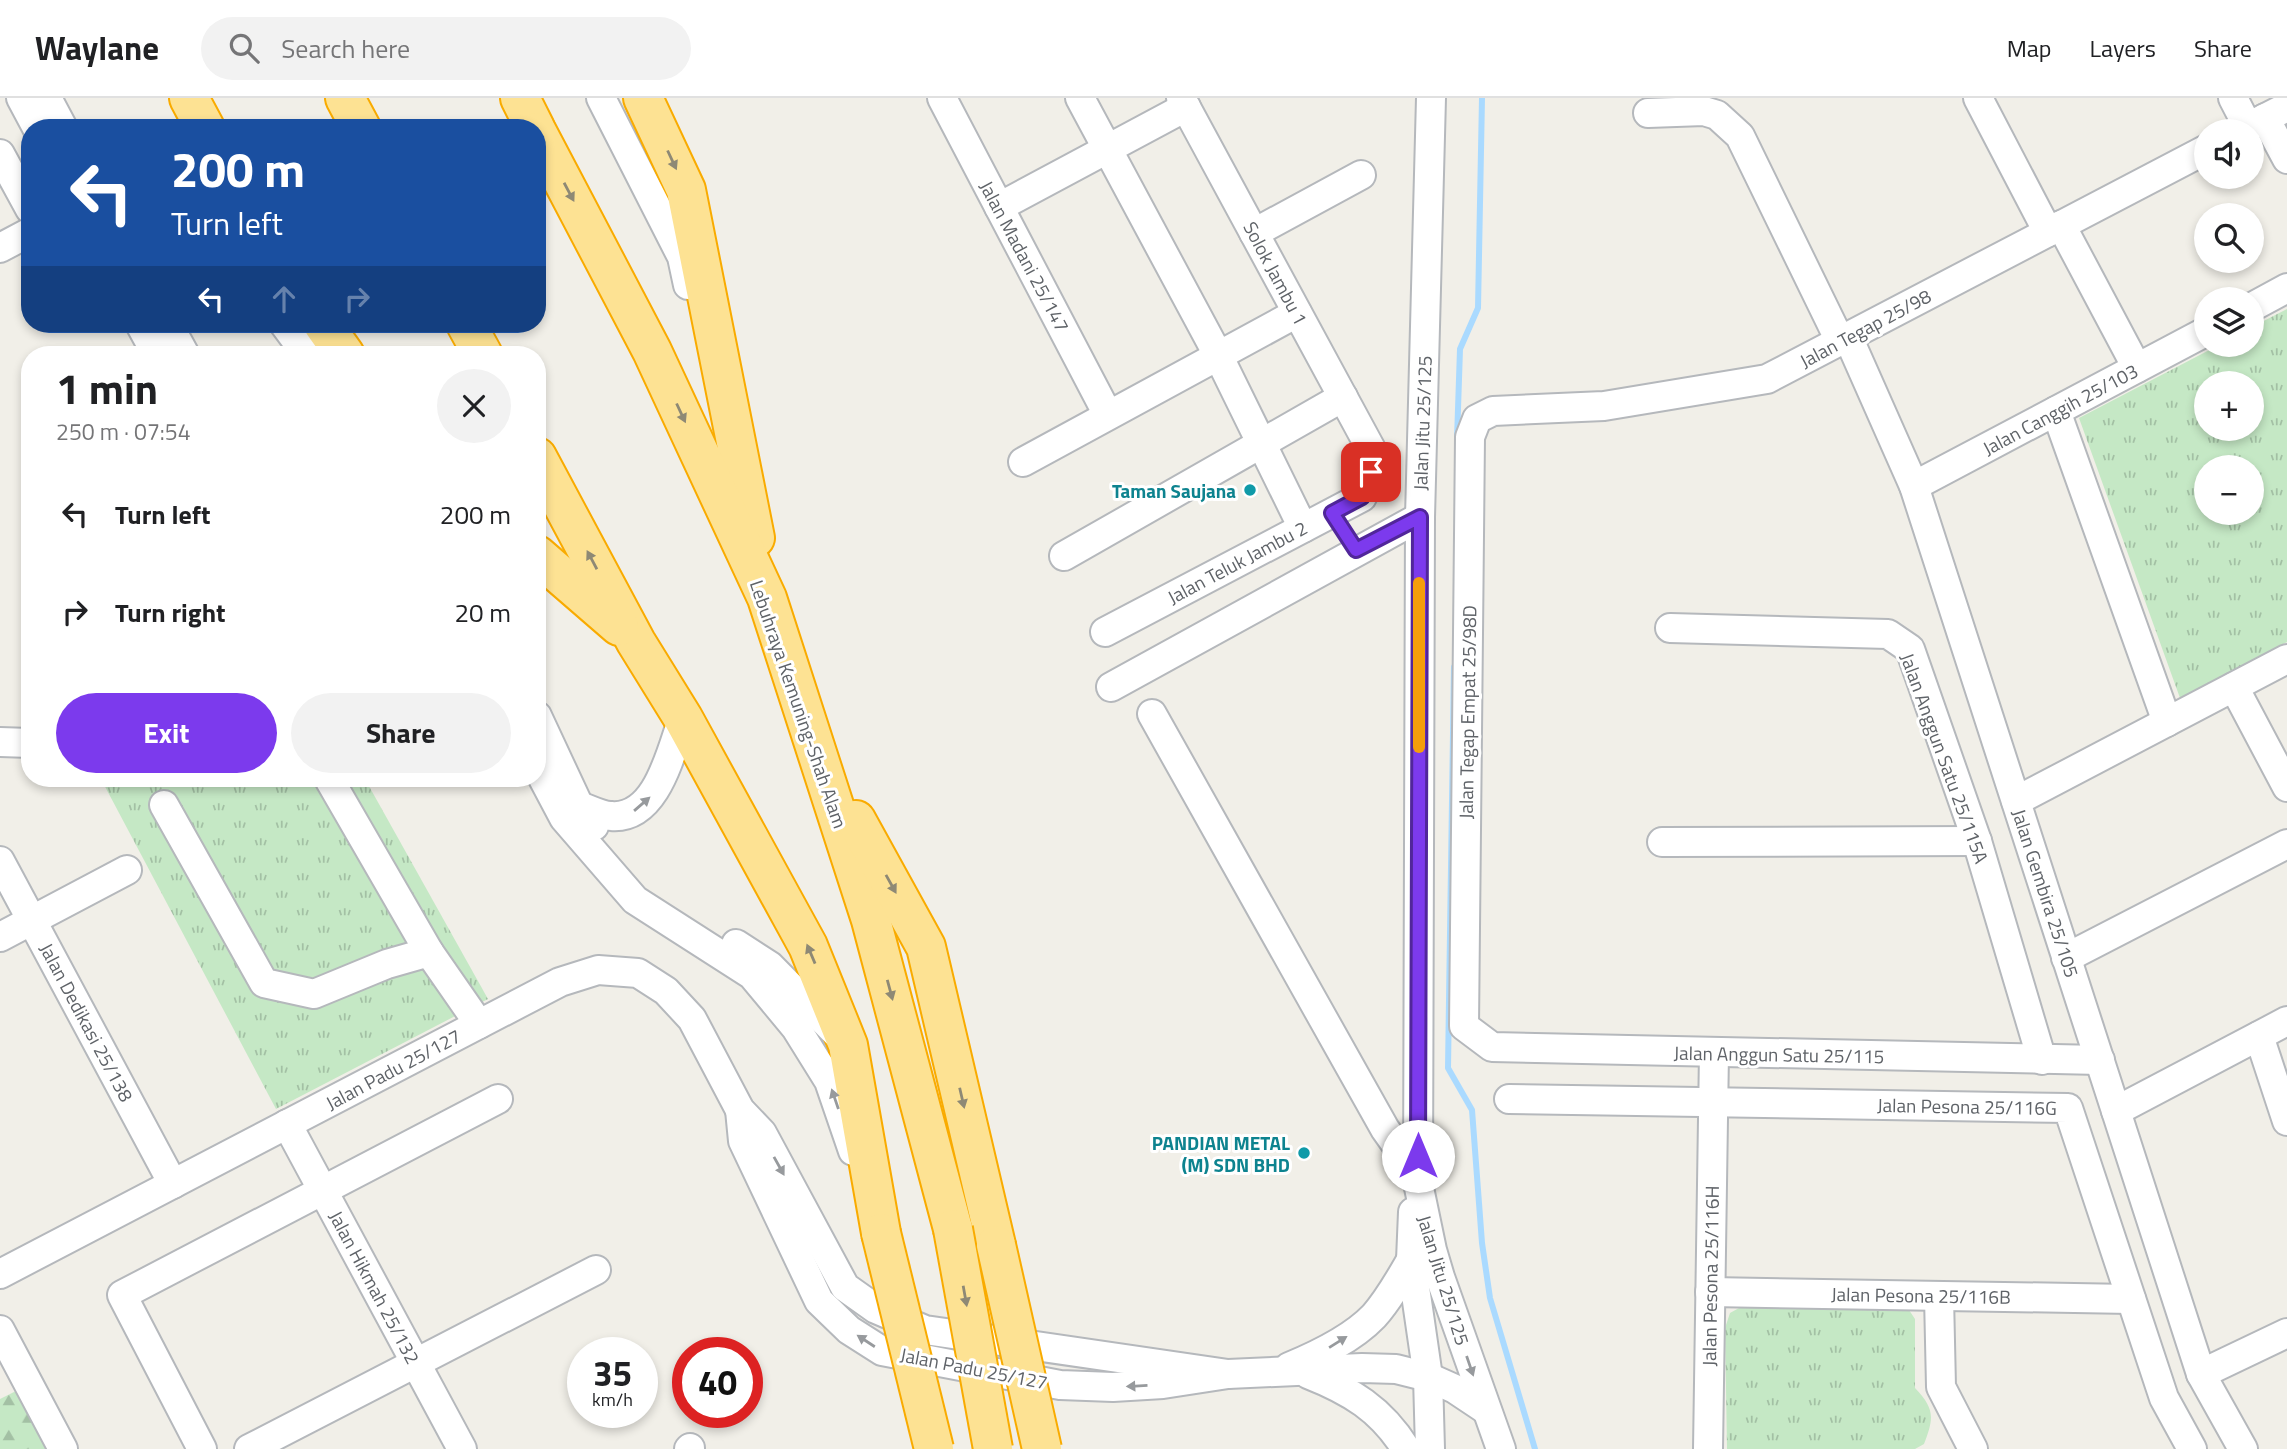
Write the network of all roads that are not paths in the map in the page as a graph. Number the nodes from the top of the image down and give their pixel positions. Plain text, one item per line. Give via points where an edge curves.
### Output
1 (21, 98) edge
2 (47, 98) edge
3 (189, 98) edge
4 (345, 98) edge
5 (520, 98) edge
6 (601, 98) edge
7 (643, 98) edge
8 (942, 98) edge
9 (1080, 98) edge
10 (1431, 98) edge
11 (1978, 98) edge
12 (2233, 98) edge
13 (1184, 102) edge
14 (1648, 113) dead end
15 (32, 119) edge
16 (58, 119) edge
17 (200, 119) edge
18 (356, 119) edge
19 (530, 119) edge
20 (2258, 119) edge
21 (2264, 127) edge
22 (546, 149) edge
23 (1107, 149) junction
24 (0, 154) edge
25 (2194, 156) edge
26 (2287, 159) edge
27 (1361, 175) dead end
28 (7, 184) edge
29 (21, 199) edge
30 (999, 207) junction
31 (2054, 229) junction
32 (1254, 233) junction
33 (21, 237) edge
34 (0, 248) edge
35 (2287, 288) edge
36 (2264, 300) edge
37 (1297, 313) junction
38 (2194, 338) edge
39 (1844, 339) junction
40 (1218, 355) junction
41 (2137, 368) junction
42 (1343, 397) junction
43 (1493, 411) joint
44 (2056, 411) junction
45 (1108, 415) junction
46 (1260, 445) junction
47 (1371, 449) joint
48 (1023, 462) dead end
49 (546, 474) edge
50 (1914, 486) junction
51 (1332, 513) junction
52 (1420, 517) junction
53 (734, 527) junction
54 (1303, 528) junction
55 (1356, 550) junction
56 (1064, 556) dead end
57 (546, 563) edge
58 (766, 598) junction
59 (1670, 628) dead end
60 (1105, 632) dead end
61 (636, 642) junction
62 (2287, 659) edge
63 (1111, 687) dead end
64 (2234, 687) junction
65 (1152, 714) dead end
66 (683, 718) junction
67 (2167, 722) junction
68 (546, 735) edge
69 (812, 738) junction
70 (0, 742) edge
71 (21, 743) edge
72 (546, 784) edge
73 (334, 787) edge
74 (2287, 787) edge
75 (2016, 801) junction
76 (164, 806) dead end
77 (579, 806) junction
78 (1977, 841) junction
79 (1662, 842) dead end
80 (2287, 844) edge
81 (0, 861) edge
82 (127, 870) dead end
83 (32, 920) junction
84 (0, 937) edge
85 (429, 952) junction
86 (2066, 958) junction
87 (2287, 1021) edge
88 (479, 1024) junction
89 (1464, 1026) joint
90 (2259, 1036) junction
91 (848, 1045) junction
92 (1714, 1052) junction
93 (2042, 1060) junction
94 (2100, 1060) junction
95 (1509, 1098) dead end
96 (498, 1099) dead end
97 (1713, 1102) junction
98 (2116, 1111) junction
99 (2287, 1121) edge
100 (287, 1124) junction
101 (1418, 1170) junction
102 (173, 1184) junction
103 (323, 1190) junction
104 (881, 1233) junction
105 (1410, 1260) junction
106 (596, 1270) dead end
107 (0, 1274) edge
108 (1710, 1292) junction
109 (1939, 1296) junction
110 (2131, 1299) junction
111 (0, 1330) edge
112 (2287, 1333) edge
113 (415, 1362) junction
114 (1289, 1372) junction
115 (2201, 1374) junction
116 (1428, 1377) junction
117 (1485, 1409) junction
118 (1970, 1448) edge
119 (63, 1449) edge
120 (202, 1449) edge
121 (249, 1449) edge
122 (462, 1449) edge
123 (934, 1449) edge
124 (993, 1449) edge
125 (1042, 1449) edge
126 (1406, 1449) edge
127 (1430, 1449) edge
128 (1501, 1449) edge
129 (1708, 1449) edge
130 (2192, 1449) edge
131 (2243, 1449) edge

1 - 15 street
2 - 16 street
3 - 17 highway
4 - 18 highway
5 - 19 highway, Lebuhraya Kemuning-Shah Alam
6 - 53 street via 682,257
7 -> 58 highway via 686,190
8 - 30 street, Jalan Madani 25/147
9 - 23 street
10 - 52 street, Jalan Jitu 25/125
11 - 31 street
12 - 20 street
13 - 23 street
13 - 32 street, Solok Jambu 1
14 - 39 street, Jalan Gembira 25/105 via 1704,111 1717,115 1740,136
21 - 26 street
22 -> 53 highway, Lebuhraya Kemuning-Shah Alam via 652,351
23 - 30 street
23 - 40 street
24 - 28 street
25 - 31 street, Jalan Tegap 25/98
27 - 32 street
28 - 29 street
30 - 45 street, Jalan Madani 25/147
31 - 39 street, Jalan Tegap 25/98
31 - 41 street
32 - 37 street, Solok Jambu 1
33 - 34 street
35 - 36 street
37 - 40 street
37 - 42 street, Solok Jambu 1
38 - 41 street, Jalan Canggih 25/103
39 - 43 street, Jalan Tegap 25/98 via 1767,379 1604,406
39 - 50 street, Jalan Gembira 25/105
40 - 45 street
40 - 46 street
41 - 44 street, Jalan Canggih 25/103
42 - 46 street
42 - 47 street, Solok Jambu 1
43 - 89 street, Jalan Tegap Empat 25/98D via 1476,419 1470,437
44 - 50 street, Jalan Canggih 25/103
44 - 67 street
45 - 48 street
46 - 54 street
46 - 56 street
47 - 51 street, Jalan Teluk Jambu 2 via 1371,472 1362,497
61 -> 49 highway
50 - 75 street, Jalan Gembira 25/105
51 - 54 street, Jalan Teluk Jambu 2
51 - 55 street
52 - 55 street
52 - 101 street, Jalan Jitu 25/125
53 - 58 highway, Lebuhraya Kemuning-Shah Alam
54 - 60 street, Jalan Teluk Jambu 2
55 - 63 street
57 - 61 highway
58 - 69 highway, Lebuhraya Kemuning-Shah Alam
59 - 78 street, Jalan Anggun Satu 25/115A via 1888,634 1910,649
61 - 66 highway
62 - 64 street
64 - 67 street
64 - 74 street
65 - 101 street via 1385,1129
77 -> 66 street via 611,817 635,812 655,793
91 -> 66 highway via 808,946
67 - 75 street
68 - 77 street
69 -> 124 highway, Lebuhraya Kemuning-Shah Alam, bridge via 871,920 953,1229
69 -> 125 highway, bridge via 926,947
70 - 71 street
104 -> 72 street via 829,1081 796,1028 752,975 635,900 564,818
73 - 85 street
75 - 86 street, Jalan Gembira 25/105
76 - 85 street via 264,983 314,994
77 - 91 street via 610,849 653,892 770,966
78 - 79 street
78 - 93 street, Jalan Anggun Satu 25/115A
80 - 86 street
81 - 83 street, Jalan Dedikasi 25/138
82 - 83 street
83 - 84 street
83 - 102 street, Jalan Dedikasi 25/138
85 - 88 street
86 - 94 street, Jalan Gembira 25/105
87 - 90 street
88 - 100 street, Jalan Padu 25/127
88 - 114 street, Jalan Padu 25/127 via 560,982 598,970 638,973 666,991 692,1019 740,1110 743,1140 819,1301 849,1330 883,1351 1060,1385 1113,1387
89 - 92 street, Jalan Anggun Satu 25/115 via 1492,1047
90 - 98 street
90 - 99 street
91 - 104 highway
92 - 93 street, Jalan Anggun Satu 25/115
92 - 97 street, Jalan Pesona 25/116H
93 - 94 street, Jalan Anggun Satu 25/115
94 - 98 street, Jalan Gembira 25/105
95 - 97 street
96 - 103 street
97 - 108 street, Jalan Pesona 25/116H
97 - 110 street, Jalan Pesona 25/116G via 2067,1108
98 - 115 street, Jalan Gembira 25/105
100 - 102 street, Jalan Padu 25/127
100 - 103 street, Jalan Hikmah 25/132
101 - 105 street
101 -> 117 street, Jalan Jitu 25/125 via 1432,1250
102 - 107 street, Jalan Padu 25/127
103 - 113 street, Jalan Hikmah 25/132
103 - 120 street via 121,1295
104 - 123 highway, bridge
114 -> 105 street via 1373,1317
105 - 116 street
106 - 113 street
108 - 109 street, Jalan Pesona 25/116B
108 - 129 street, Jalan Pesona 25/116H
109 - 110 street, Jalan Pesona 25/116B
109 - 118 street via 1941,1387
110 - 130 street, Jalan Pesona 25/116G via 2164,1398
111 - 119 street
112 - 115 street
113 - 121 street
113 - 122 street, Jalan Hikmah 25/132
114 - 116 street, Jalan Padu 25/127 via 1384,1369
114 - 126 street via 1333,1384 1378,1412
115 - 131 street, Jalan Gembira 25/105
116 - 117 street, Jalan Padu 25/127
116 - 127 street
117 - 128 street, Jalan Jitu 25/125

